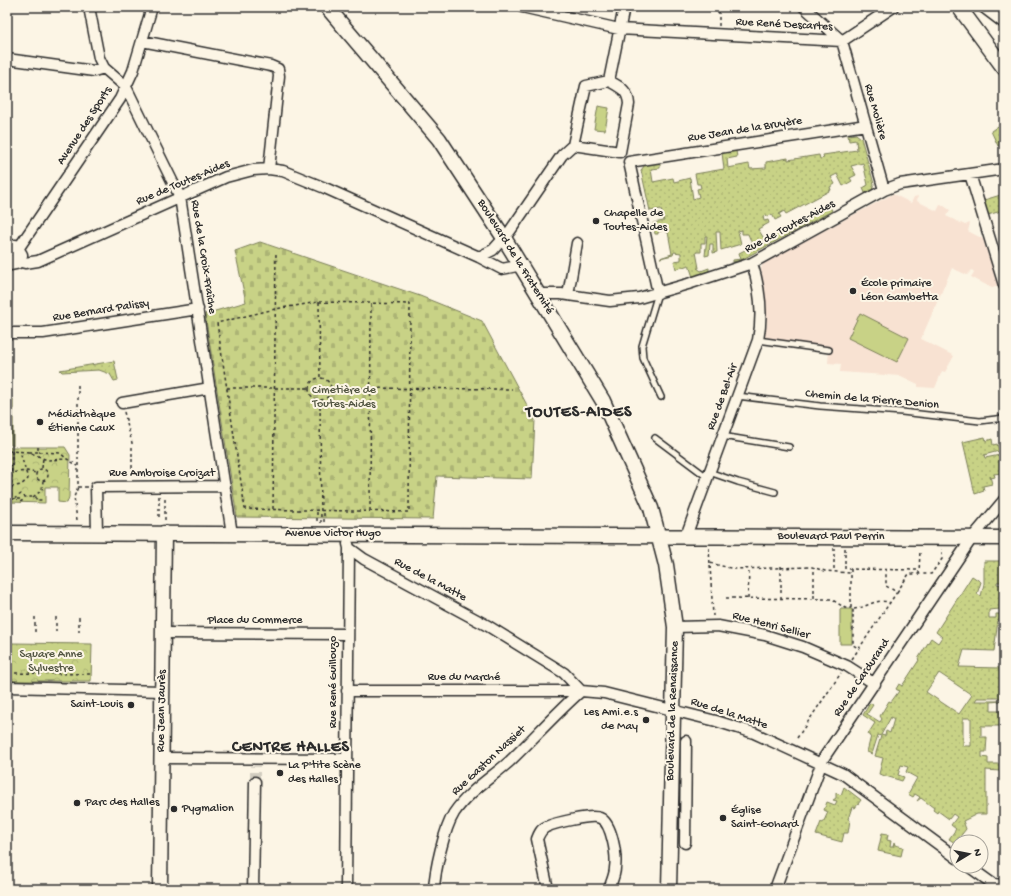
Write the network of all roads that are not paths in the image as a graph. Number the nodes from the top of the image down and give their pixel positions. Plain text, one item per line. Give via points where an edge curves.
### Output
1 (89, 7) edge
2 (152, 7) edge
3 (326, 7) edge
4 (522, 7) edge
5 (624, 7) edge
6 (804, 7) edge
7 (893, 7) edge
8 (959, 7) edge
9 (983, 7) edge
10 (1004, 23) edge
11 (619, 29) junction
12 (142, 41) junction
13 (842, 41) junction
14 (7, 59) edge
15 (104, 68) junction
16 (1004, 68) edge
17 (609, 81) junction
18 (126, 87) junction
19 (866, 125) junction
20 (573, 145) junction
21 (620, 152) junction
22 (629, 162) junction
23 (269, 169) junction
24 (1004, 169) edge
25 (970, 174) junction
26 (884, 190) junction
27 (180, 197) junction
28 (504, 238) junction
29 (577, 243) dead end
30 (11, 256) edge
31 (479, 257) junction
32 (752, 263) junction
33 (522, 266) junction
34 (1004, 285) edge
35 (658, 293) junction
36 (539, 294) junction
37 (568, 295) junction
38 (198, 309) junction
39 (7, 333) edge
40 (758, 340) junction
41 (829, 350) dead end
42 (210, 388) junction
43 (737, 396) junction
44 (661, 397) dead end
45 (122, 403) road end
46 (1004, 418) edge
47 (722, 436) junction
48 (655, 438) dead end
49 (789, 447) dead end
50 (708, 475) junction
51 (225, 486) junction
52 (775, 492) dead end
53 (1004, 500) edge
54 (162, 524) junction
55 (7, 533) edge
56 (97, 533) junction
57 (232, 534) junction
58 (347, 534) junction
59 (658, 535) junction
60 (686, 536) junction
61 (972, 538) junction
62 (1004, 538) edge
63 (349, 548) junction
64 (675, 627) junction
65 (162, 634) junction
66 (348, 634) junction
67 (875, 684) junction
68 (7, 687) edge
69 (162, 691) junction
70 (347, 691) junction
71 (581, 691) junction
72 (672, 710) junction
73 (686, 743) joint
74 (671, 745) junction
75 (161, 758) junction
76 (347, 759) junction
77 (821, 765) junction
78 (255, 782) tunnel mouth
79 (685, 790) junction
80 (671, 791) junction
81 (670, 843) junction
82 (685, 843) joint
83 (949, 852) edge
84 (979, 874) edge
85 (1004, 885) edge
86 (160, 889) edge
87 (253, 889) edge
88 (346, 889) edge
89 (434, 889) edge
90 (548, 889) edge
91 (609, 889) edge
92 (669, 889) edge
93 (775, 889) edge

1 - 15 street, Rue de la Croix-Fraîche via 99,58
2 - 12 street, Avenue des Sports
3 - 28 street, Boulevard de la Fraternité via 439,139
4 - 11 street, Rue René Descartes
5 - 11 street
6 - 13 street
7 - 13 street, Rue René Descartes
8 - 16 street
9 - 10 street
11 - 13 street, Rue René Descartes
11 - 17 street
12 - 18 street, Avenue des Sports
12 - 23 street via 278,69
13 - 19 street, Rue Molière
14 - 15 street via 94,71
15 - 18 street, Rue de la Croix-Fraîche
17 - 20 street via 586,86
17 - 21 street via 624,89 628,96 629,104
18 - 27 street, Rue de la Croix-Fraîche
18 - 30 street, Avenue des Sports
19 - 22 street, Rue Jean de la Bruyère
19 - 26 street, Rue Molière
20 - 21 street
20 - 28 street via 562,155
21 - 22 street
22 - 35 street
23 - 27 street, Rue de Toutes-Aides via 238,173
23 - 31 street, Rue de Toutes-Aides via 325,188
24 - 25 street, Rue de Toutes-Aides
25 - 26 street, Rue de Toutes-Aides via 900,184
25 - 34 street
26 - 32 street, Rue de Toutes-Aides
27 - 30 street, Rue de Toutes-Aides via 33,262 25,263
27 - 38 street, Rue de la Croix-Fraîche
28 - 31 street via 493,250
28 - 33 street, Boulevard de la Fraternité
29 - 37 street
31 - 33 street, Rue de Toutes-Aides via 502,269
32 - 35 street, Rue de Toutes-Aides
32 - 40 street, Rue de Bel-Air via 761,321
33 - 36 street, Boulevard de la Fraternité
35 - 37 street, Rue de Toutes-Aides via 610,301
35 - 44 lane via 642,346 643,358
36 - 37 street, Rue de Toutes-Aides
36 - 59 street, Boulevard de la Fraternité via 603,401 651,508
38 - 39 street, Rue Bernard Palissy via 43,332
38 - 42 street, Rue de la Croix-Fraîche
40 - 41 lane
40 - 43 street, Rue de Bel-Air
42 - 45 street
42 - 51 street, Rue de la Croix-Fraîche
43 - 46 lane, Chemin de la Pierre Denion via 980,421
43 - 47 street, Rue de Bel-Air
47 - 49 lane
47 - 50 street, Rue de Bel-Air
48 - 50 lane
50 - 52 lane
50 - 60 street, Rue de Bel-Air
51 - 56 street, Rue Ambroise Croizat via 96,487
51 - 57 street, Rue de la Croix-Fraîche
53 - 61 street, Rue de Cardurand
54 - 56 street, Avenue Victor Hugo
54 - 57 street, Avenue Victor Hugo
54 - 65 street, Rue Jean Jaurès
55 - 56 street, Avenue Victor Hugo
57 - 58 street, Avenue Victor Hugo via 320,526
58 - 59 street, Avenue Victor Hugo
58 - 63 street
59 - 60 street, Boulevard Paul Perrin
59 - 64 street, Boulevard de la Renaissance via 666,565
60 - 61 street, Boulevard Paul Perrin
61 - 62 street, Boulevard Paul Perrin
61 - 67 street, Rue de Cardurand
63 - 66 street, Rue René Guillouzo
63 - 71 street, Rue de la Matte via 564,673
64 - 67 street, Rue Henri Sellier via 714,626 764,635 803,647 847,666
64 - 72 street, Boulevard de la Renaissance
65 - 66 street, Place du Commerce
65 - 69 street, Rue Jean Jaurès
66 - 70 street, Rue René Guillouzo
67 - 77 street, Rue de Cardurand
68 - 69 street
69 - 75 street, Rue Jean Jaurès
70 - 71 street, Rue du Marché
70 - 76 street, Rue René Guillouzo
71 - 72 street, Rue de la Matte via 604,693
71 - 89 street, Rue Gaston Nassiet via 509,762 464,800 454,814 448,831 436,870
72 - 74 street, Boulevard de la Renaissance
72 - 77 street, Rue de la Matte via 754,733
73 - 74 lane
73 - 79 street
74 - 80 street, Boulevard de la Renaissance
75 - 76 street via 255,762
75 - 86 street, Rue Jean Jaurès
76 - 88 street, Rue René Guillouzo
77 - 83 street, Rue de la Matte via 843,774 861,786
77 - 93 street, Rue de Cardurand
78 - 87 street
79 - 80 lane
79 - 82 street
80 - 81 street, Boulevard de la Renaissance
81 - 82 lane
81 - 92 street, Boulevard de la Renaissance
84 - 85 street via 993,884
90 - 91 street via 537,839 540,832 544,827 592,816 604,820 611,833 616,869

